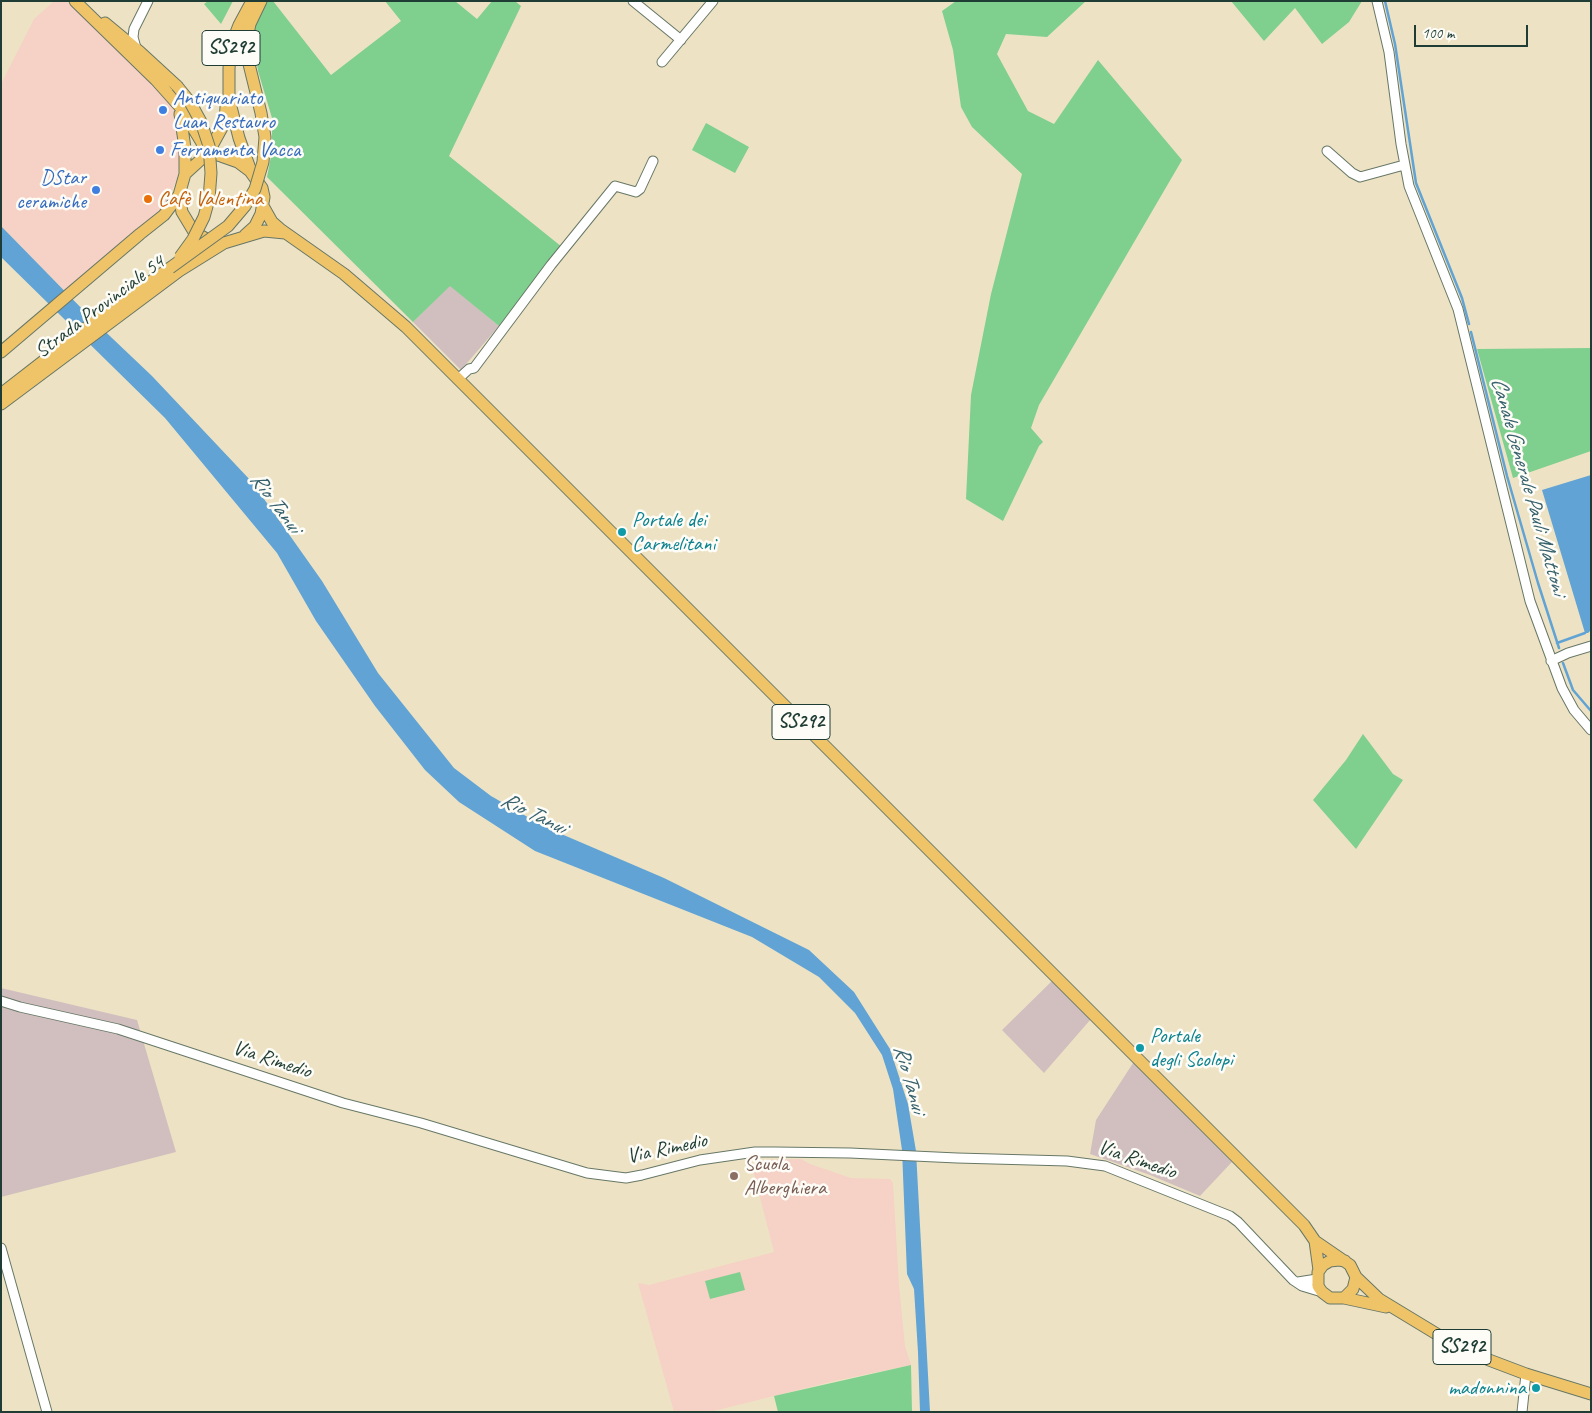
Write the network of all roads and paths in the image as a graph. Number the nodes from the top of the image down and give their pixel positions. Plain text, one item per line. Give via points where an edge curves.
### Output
1 (77, 1) edge
2 (148, 1) edge
3 (252, 1) edge
4 (261, 1) edge
5 (633, 1) edge
6 (712, 1) edge
7 (1376, 1) edge
8 (681, 40) junction
9 (136, 48) junction
10 (662, 62) dead end
11 (173, 99) junction
12 (227, 103) junction
13 (192, 128) junction
14 (1327, 151) dead end
15 (208, 153) junction
16 (653, 161) dead end
17 (1404, 166) junction
18 (185, 174) junction
19 (252, 174) junction
20 (179, 195) junction
21 (263, 206) junction
22 (285, 233) junction
23 (239, 239) junction
24 (224, 243) junction
25 (170, 268) junction
26 (1, 352) edge
27 (57, 357) junction
28 (458, 379) junction
29 (1, 394) edge
30 (1, 404) edge
31 (1591, 646) edge
32 (1551, 661) junction
33 (1591, 730) edge
34 (1, 1001) edge
35 (1315, 1240) junction
36 (1, 1248) edge
37 (1345, 1261) junction
38 (1318, 1274) junction
39 (1356, 1277) junction
40 (1298, 1282) junction
41 (1322, 1292) junction
42 (1344, 1298) junction
43 (1402, 1312) junction
44 (1526, 1374) junction
45 (1591, 1394) edge
46 (47, 1412) edge
47 (1522, 1412) edge

1 - 9 main road
1 - 11 main road
2 - 9 street via 134,28
3 - 12 main road, SS292 via 232,43
4 - 25 main road, bridge via 247,38 248,60 265,137 255,189 228,226
5 - 8 street
6 - 8 street
7 - 17 street via 1389,52
8 - 10 street
9 - 25 main road, bridge via 177,86 198,114 209,146 211,173 204,217 186,250
11 - 13 main road
11 - 18 main road via 183,121
12 - 13 main road via 212,129
12 - 15 main road, SS292 via 226,122
12 - 19 main road, SS292
13 - 15 main road
14 - 17 street via 1360,177
15 - 18 main road, SS292
15 - 19 main road, SS292 via 238,162
16 - 28 street via 636,192 615,186 474,368
17 - 32 street via 1415,204 1458,309 1530,601
18 - 20 main road
19 - 21 main road, SS292 via 262,188
20 - 24 main road via 182,212 194,232 210,241
20 - 26 main road via 164,216
21 - 22 main road, SS292 via 272,222
21 - 23 main road via 255,226
22 - 23 main road via 264,231
22 - 28 main road, SS292 via 344,274 406,327
23 - 24 main road
24 - 27 main road, Strada Provinciale 54 via 193,261
25 - 27 main road via 104,314
27 - 29 main road
27 - 30 main road, Strada Provinciale 54
28 - 35 main road, SS292 via 1284,1204
31 - 32 street
32 - 33 street via 1574,710
34 - 40 street, Via Rimedio via 118,1029 343,1103 587,1173 626,1178 700,1160 755,1152 1067,1161 1105,1166 1230,1216 1281,1269
35 - 37 main road, SS292
35 - 38 main road
36 - 46 street
37 - 38 main road via 1330,1260
37 - 39 main road, SS292
38 - 40 street
38 - 41 main road via 1318,1286
39 - 42 main road via 1353,1289
39 - 43 main road, SS292 via 1379,1299
40 - 41 street, Via Rimedio
41 - 42 main road, SS292 via 1334,1299
42 - 43 main road, SS292
43 - 44 main road, SS292 via 1440,1336
44 - 45 main road, SS292
44 - 47 street

